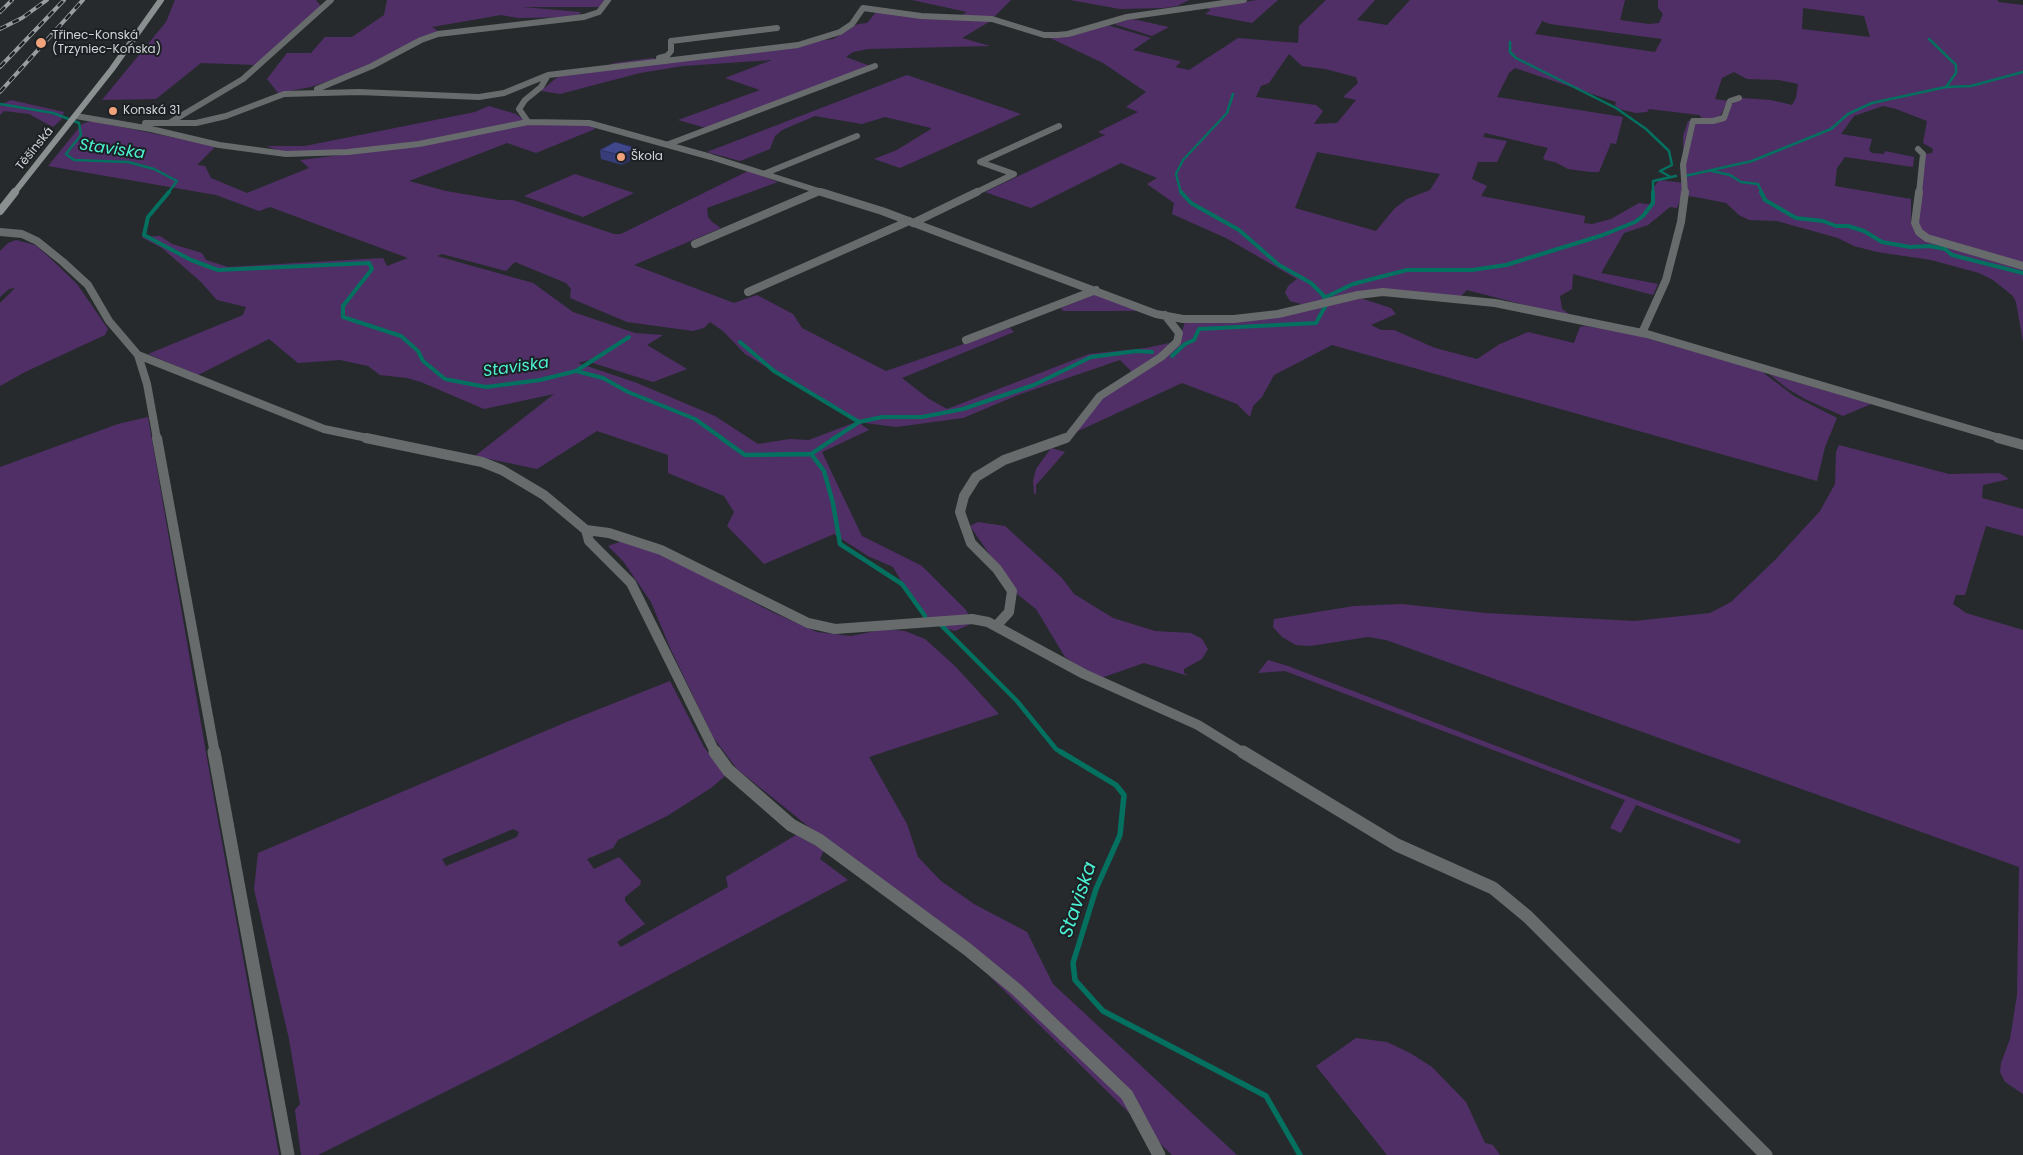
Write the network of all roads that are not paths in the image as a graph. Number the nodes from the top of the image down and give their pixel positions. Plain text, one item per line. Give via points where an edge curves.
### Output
1 (161, 0) edge
2 (330, 0) edge
3 (608, 0) edge
4 (871, 0) edge
5 (1199, 0) edge
6 (1244, 0) edge
7 (863, 8) junction
8 (1192, 8) junction
9 (777, 28) dead end
10 (648, 61) junction
11 (875, 66) dead end
12 (548, 75) junction
13 (309, 92) junction
14 (1740, 98) dead end
15 (76, 116) junction
16 (528, 122) junction
17 (119, 123) junction
18 (168, 123) junction
19 (1059, 126) dead end
20 (857, 136) dead end
21 (669, 144) junction
22 (1918, 149) dead end
23 (766, 173) junction
24 (819, 191) junction
25 (0, 212) edge
26 (911, 222) junction
27 (0, 232) edge
28 (695, 244) dead end
29 (2023, 266) edge
30 (1096, 290) junction
31 (748, 292) dead end
32 (1165, 315) junction
33 (1642, 333) junction
34 (966, 340) dead end
35 (138, 355) junction
36 (2023, 445) edge
37 (586, 530) junction
38 (996, 625) junction
39 (288, 1155) edge
40 (1159, 1155) edge
41 (1766, 1155) edge

1 - 15 main road, Těšínská
2 - 18 street via 243,79
3 - 13 street via 593,15 430,37 364,70
4 - 7 street
5 - 8 street
6 - 8 street
7 - 8 street via 921,16 992,19 1044,35 1068,34 1127,17
7 - 10 street via 852,24 840,32 798,44
9 - 10 street via 671,41 671,51 667,56
10 - 12 street
11 - 21 street
12 - 13 street via 504,93 479,97
12 - 16 street via 520,109
13 - 18 street via 284,94 226,116 196,123
14 - 33 street via 1730,101 1724,118 1693,121 1683,165 1686,187 1681,222 1666,280
15 - 17 street
15 - 25 main road, Těšínská
16 - 17 street via 419,144 348,152 286,154 219,145
16 - 21 street via 569,120 589,123
17 - 18 street
19 - 26 street via 980,162 1014,174
20 - 23 street
21 - 23 street
22 - 29 street via 1923,154 1914,224 1919,232 1927,238
23 - 24 street
24 - 26 street
24 - 28 street
26 - 30 street
26 - 31 street
27 - 35 street via 22,234 37,241 63,262 88,285 109,321
30 - 32 street
30 - 34 street
32 - 33 street via 1183,319 1242,318 1278,314 1383,292 1495,303
32 - 38 street via 1179,333 1177,342 1161,358 1100,396 1068,437 1004,460 976,478 964,496 960,512 971,543 997,569 1012,591 1009,612
33 - 36 street
35 - 37 street via 324,429 482,462 502,470 544,496
35 - 39 street via 149,394
37 - 38 street via 610,533 661,550 808,623 834,629 972,620
37 - 40 street via 590,541 632,583 710,745 728,770 791,825 819,840 968,949 1017,990 1127,1095
38 - 41 street via 1084,674 1198,725 1396,845 1493,888 1528,917

